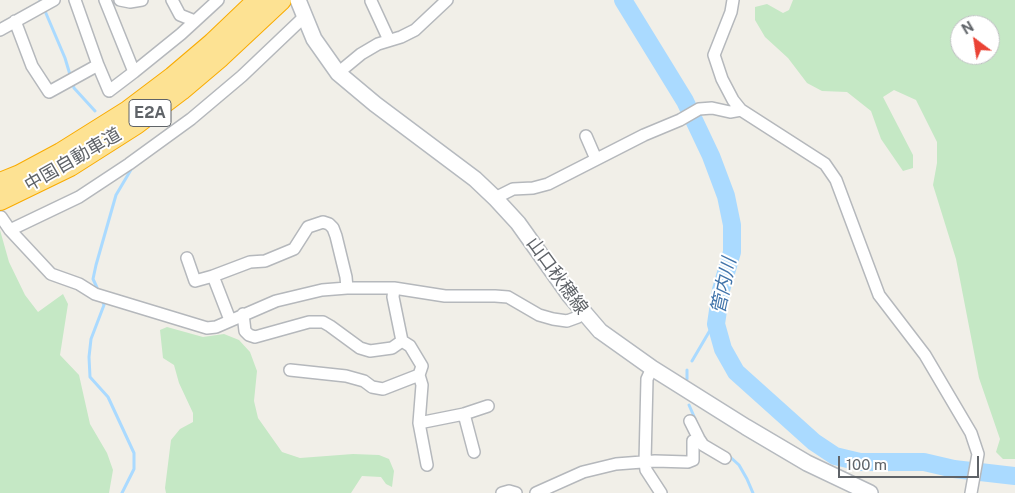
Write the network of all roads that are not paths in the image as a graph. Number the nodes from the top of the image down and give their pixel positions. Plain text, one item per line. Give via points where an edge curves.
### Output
1 (55, 0) edge
2 (75, 0) edge
3 (105, 0) edge
4 (120, 0) edge
5 (142, 0) edge
6 (172, 0) edge
7 (218, 0) edge
8 (258, 0) edge
9 (281, 0) edge
10 (298, 0) edge
11 (371, 0) edge
12 (447, 0) edge
13 (733, 0) edge
14 (304, 17) junction
15 (15, 21) junction
16 (195, 21) junction
17 (0, 30) edge
18 (389, 40) junction
19 (98, 65) junction
20 (134, 72) junction
21 (338, 73) junction
22 (741, 110) junction
23 (586, 136) dead end
24 (596, 159) junction
25 (0, 183) edge
26 (495, 198) junction
27 (0, 200) edge
28 (1, 217) edge
29 (10, 230) junction
30 (188, 258) dead end
31 (213, 276) junction
32 (347, 288) junction
33 (394, 288) junction
34 (582, 312) junction
35 (242, 314) junction
36 (230, 320) junction
37 (402, 341) junction
38 (652, 368) junction
39 (290, 370) dead end
40 (419, 375) junction
41 (488, 406) dead end
42 (464, 414) junction
43 (690, 421) dead end
44 (419, 423) junction
45 (699, 439) junction
46 (474, 452) dead end
47 (726, 458) dead end
48 (645, 462) junction
49 (427, 465) dead end
50 (502, 493) edge
51 (516, 493) edge
52 (536, 493) edge
53 (661, 493) edge
54 (870, 493) edge
55 (971, 493) edge

1 - 15 street
2 - 19 street
3 - 20 street
4 - 5 street
6 - 16 street via 180,15
7 - 16 street
8 - 25 highway, 中国自動車道 / E2A via 186,66 128,111 61,153
9 - 27 highway, 中国自動車道 / E2A via 220,57 136,124 70,166
10 - 14 main road, 山口秋穂線
11 - 18 street
12 - 18 street via 415,30
13 - 22 street via 714,55 722,78
14 - 21 main road, 山口秋穂線 via 314,39
14 - 29 street via 191,119 129,164 79,197
15 - 17 street
15 - 19 street via 32,66 49,92
16 - 20 street
18 - 21 street via 362,54
19 - 20 street via 108,91
21 - 26 main road, 山口秋穂線
22 - 24 street via 699,109
22 - 55 street via 825,164 836,180 879,295 925,355 976,447 978,454
23 - 24 street
24 - 26 street via 548,184 513,189
26 - 34 main road, 山口秋穂線 via 518,223
28 - 29 street
29 - 36 street via 51,274 95,294 207,328
30 - 31 street via 195,281
31 - 32 street via 250,262 265,262 294,249 308,227 323,222 333,228 336,236
31 - 36 street
32 - 33 street
32 - 35 street via 307,293
33 - 34 street via 445,296 508,298 553,320 567,321
33 - 37 street
34 - 38 main road, 山口秋穂線 via 600,331
35 - 36 street
35 - 37 street via 249,336 309,322 323,322 360,348 370,351 392,348
37 - 40 street via 410,346 422,366
38 - 48 street via 647,379
38 - 54 main road, 山口秋穂線 via 807,463
39 - 40 street via 346,376 383,389
40 - 44 street via 422,385
41 - 42 street
42 - 44 street
42 - 46 street
43 - 45 street
44 - 49 street
45 - 47 street via 703,445
45 - 48 street via 693,441 693,460
48 - 52 street via 616,464 583,472
48 - 53 street via 646,470
50 - 51 street

